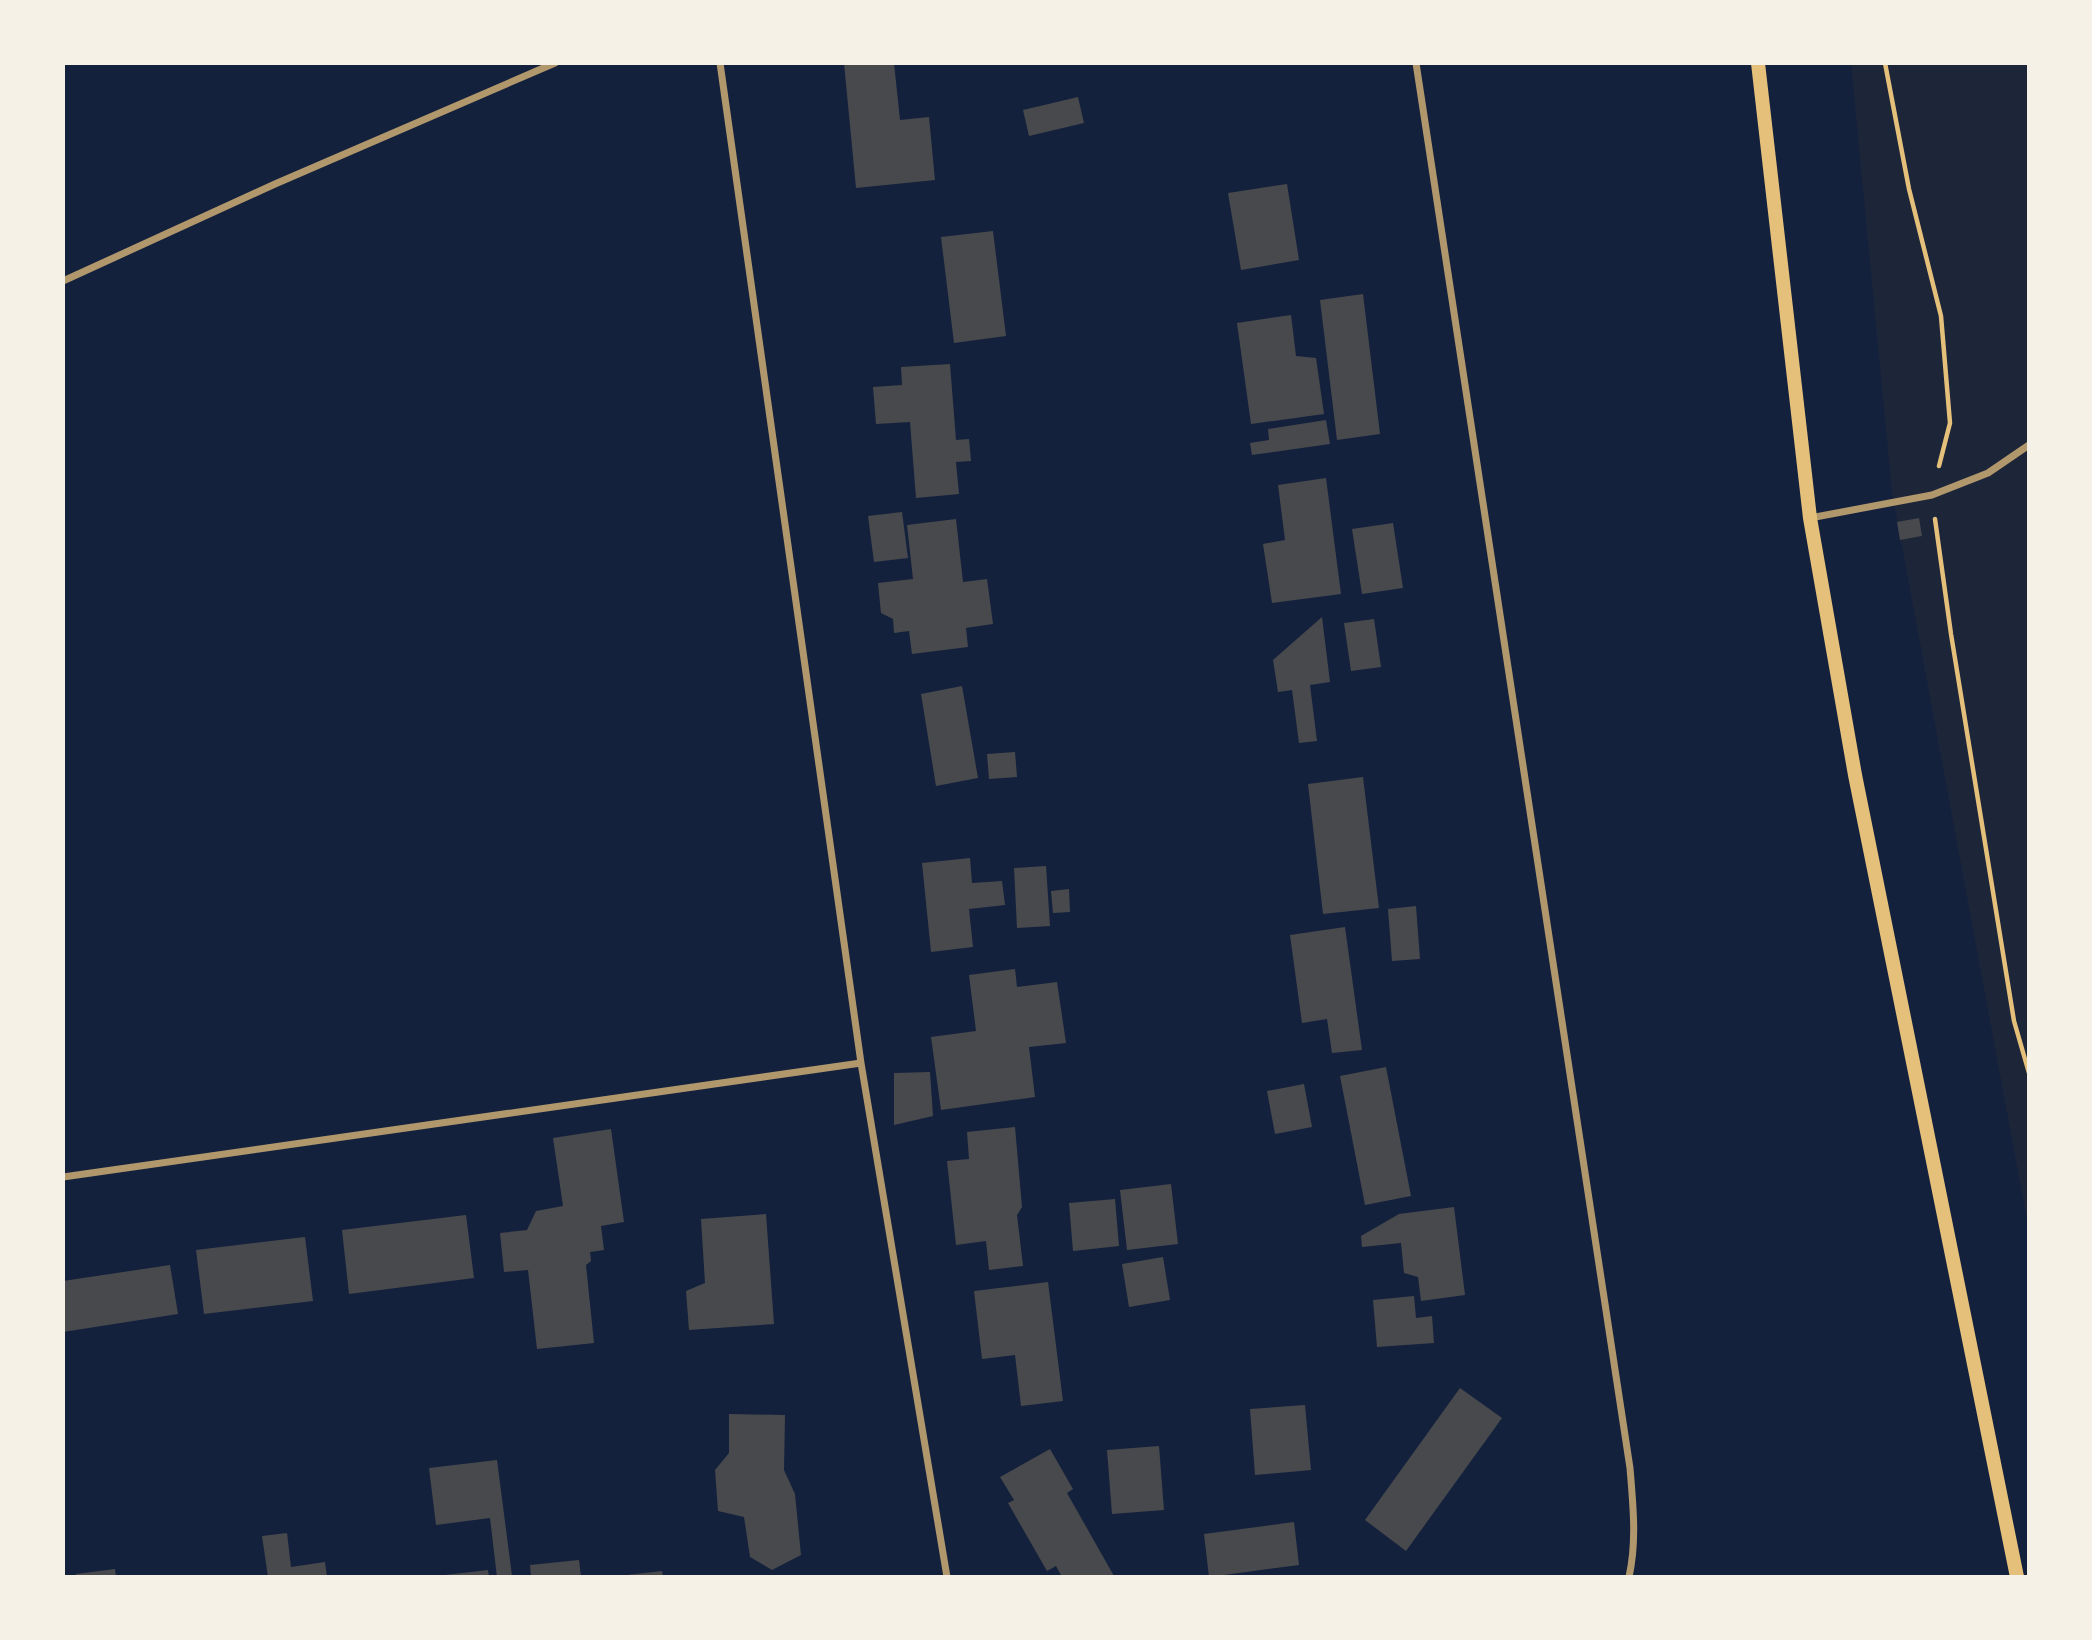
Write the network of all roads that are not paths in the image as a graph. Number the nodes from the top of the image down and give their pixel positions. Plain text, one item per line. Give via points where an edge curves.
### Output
1 (555, 63) edge
2 (720, 63) edge
3 (1416, 63) edge
4 (1758, 63) edge
5 (63, 281) edge
6 (2029, 445) edge
7 (1810, 518) junction
8 (862, 1063) junction
9 (63, 1177) edge
10 (947, 1577) edge
11 (1629, 1577) edge
12 (2017, 1577) edge

1 - 5 street
2 - 8 street
3 - 11 street via 1630,1468 1635,1523
4 - 7 main road
6 - 7 street via 1988,473 1932,495
7 - 12 main road via 1854,775
8 - 9 street
8 - 10 street

